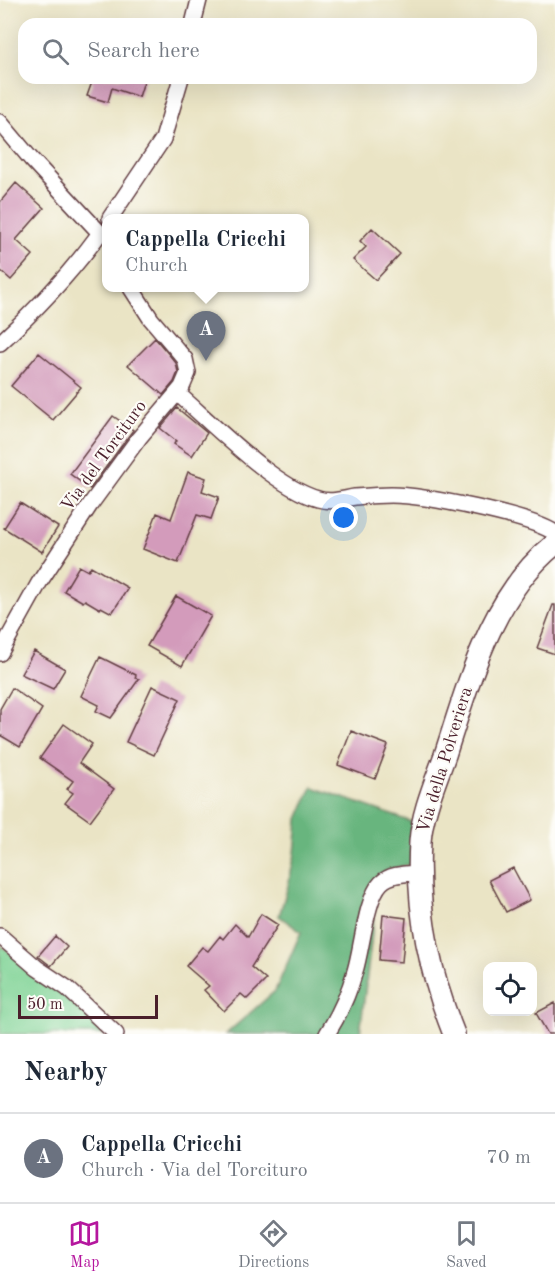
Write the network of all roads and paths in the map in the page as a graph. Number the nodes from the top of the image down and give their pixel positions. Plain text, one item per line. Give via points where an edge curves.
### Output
1 (199, 0) edge
2 (194, 18) edge
3 (179, 84) edge
4 (0, 122) edge
5 (113, 214) edge
6 (102, 230) edge
7 (102, 236) edge
8 (134, 292) edge
9 (0, 343) edge
10 (177, 393) junction
11 (555, 533) edge
12 (555, 544) edge
13 (0, 653) edge
14 (420, 873) junction
15 (0, 936) edge
16 (116, 1034) edge
17 (327, 1034) edge
18 (454, 1034) edge

1 - 2 street
3 - 5 street via 163,139
4 - 6 street
7 - 9 street
8 - 10 street, Via del Torcituro via 151,320 185,359 188,373
10 - 11 street via 273,475 315,498 331,501 416,497 529,522
10 - 13 street, Via del Torcituro via 138,438 90,505 39,583
12 - 14 main road, Via della Polveriera via 517,584 477,665 424,820
14 - 17 street via 395,875 376,889 355,972
14 - 18 main road, Via della Polveriera via 431,963
15 - 16 street via 67,988

